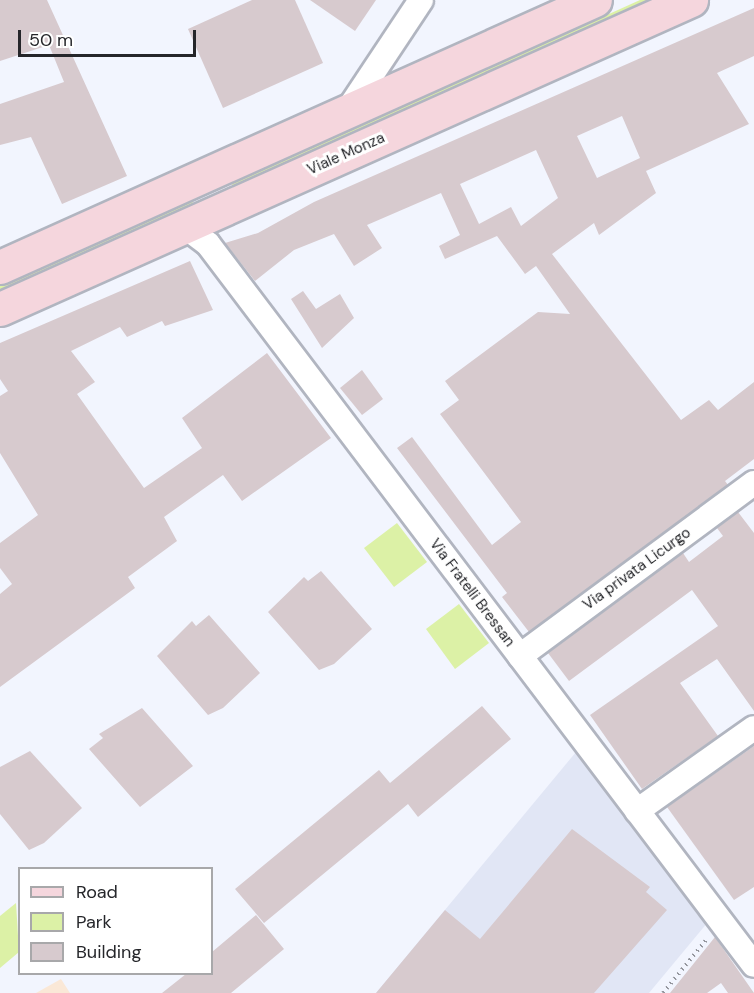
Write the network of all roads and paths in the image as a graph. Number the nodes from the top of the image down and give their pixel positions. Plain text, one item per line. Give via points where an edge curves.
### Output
1 (421, 0) edge
2 (595, 0) edge
3 (691, 0) edge
4 (350, 107) junction
5 (184, 226) junction
6 (0, 267) edge
7 (0, 309) edge
8 (754, 483) edge
9 (520, 656) junction
10 (754, 728) edge
11 (637, 811) junction
12 (722, 922) junction
13 (754, 965) edge
14 (663, 993) edge

1 - 4 street
2 - 4 main road
3 - 5 main road, Viale Monza
4 - 6 main road
5 - 7 main road, Viale Monza
5 - 9 street, Via Fratelli Bressan via 208,244
8 - 9 street, Via privata Licurgo
9 - 11 street, Via Fratelli Bressan
10 - 11 street
11 - 12 street, Via Fratelli Bressan
12 - 13 street, Via Fratelli Bressan
12 - 14 path

